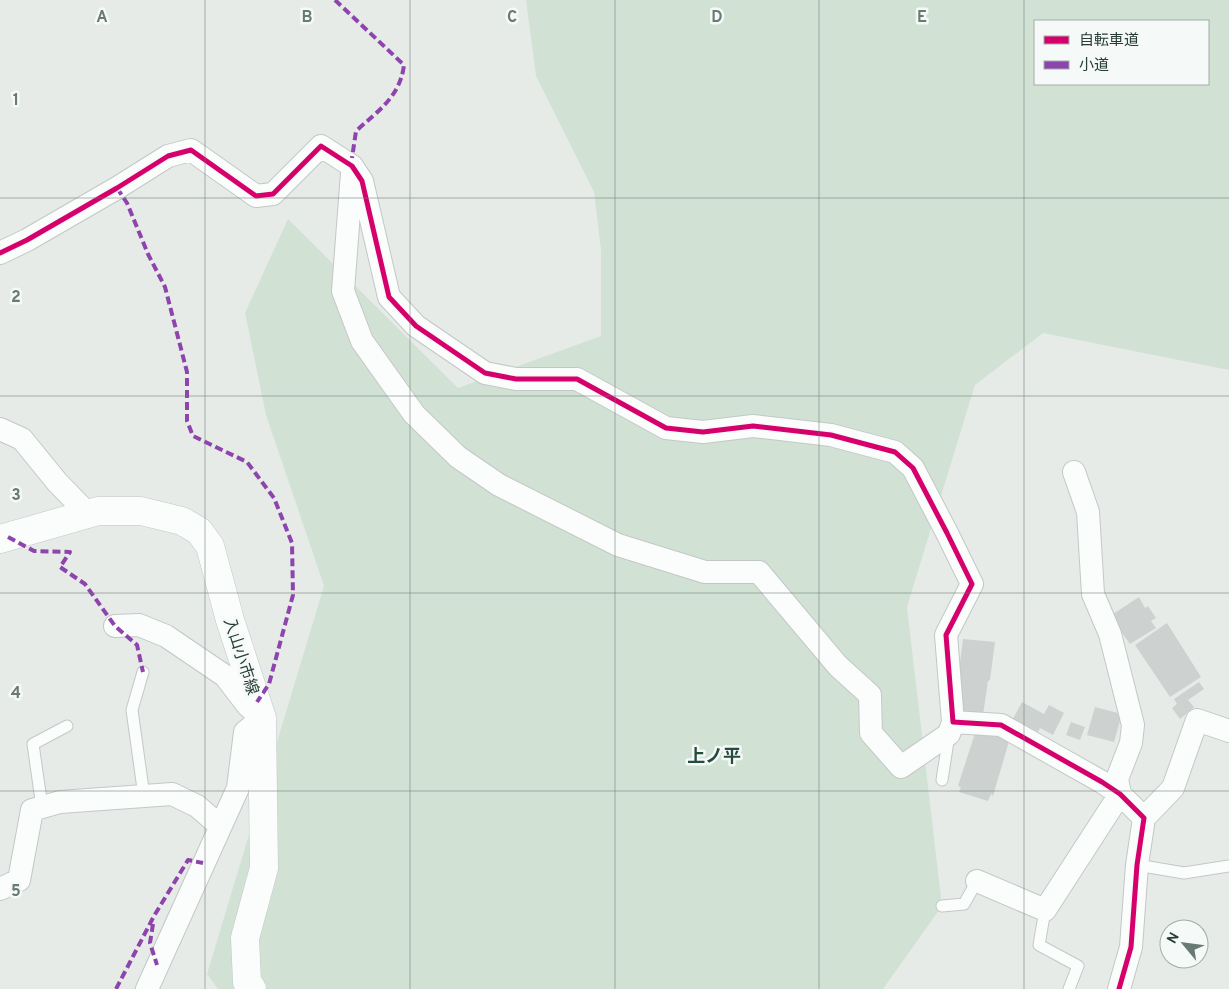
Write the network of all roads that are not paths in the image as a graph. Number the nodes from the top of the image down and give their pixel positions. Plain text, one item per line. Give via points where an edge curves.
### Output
1 (352, 166) junction
2 (0, 253) edge
3 (0, 429) edge
4 (1074, 472) dead end
5 (88, 514) junction
6 (0, 539) edge
7 (115, 626) dead end
8 (142, 672) dead end
9 (262, 718) junction
10 (67, 726) dead end
11 (951, 728) junction
12 (1229, 731) edge
13 (942, 780) dead end
14 (1120, 794) junction
15 (144, 796) junction
16 (42, 807) junction
17 (1144, 818) junction
18 (220, 826) junction
19 (1137, 865) junction
20 (1229, 866) edge
21 (977, 881) joint
22 (0, 889) edge
23 (942, 906) dead end
24 (1045, 910) junction
25 (147, 989) edge
26 (252, 989) edge
27 (1069, 989) edge
28 (1119, 989) edge

1 - 2 street via 321,146 274,194 256,196 191,150 168,156
1 - 11 street via 343,291 362,341 414,414 452,451 500,485 618,545 706,572 759,572 838,666 870,694 871,733 901,767 939,742
1 - 11 street via 362,181 389,297 416,326 485,373 516,379 577,379 666,428 703,432 753,426 831,435 895,452 913,468 972,584 946,635
3 - 5 street via 22,439
4 - 14 street via 1088,512 1092,594 1110,634 1133,725 1131,743 1117,779
5 - 6 main road, 入山小市線
5 - 9 main road, 入山小市線 via 141,511 182,521 199,531 210,546
7 - 9 street via 138,625 166,636 225,676 248,706
8 - 15 lane via 132,710
9 - 18 street via 245,732 238,788
9 - 26 main road, 入山小市線 via 264,868 245,938 247,982
10 - 16 lane via 33,744
11 - 13 lane
11 - 14 street via 1001,725
12 - 17 street via 1197,720 1173,788
14 - 17 street
14 - 24 street
15 - 16 street via 60,802
15 - 18 street via 172,794 198,806
16 - 22 street via 32,810 19,880
17 - 19 street
18 - 25 street
19 - 20 lane via 1184,873
19 - 28 street via 1131,947
21 - 23 lane via 964,904
21 - 24 street
24 - 27 lane via 1039,945 1078,966

